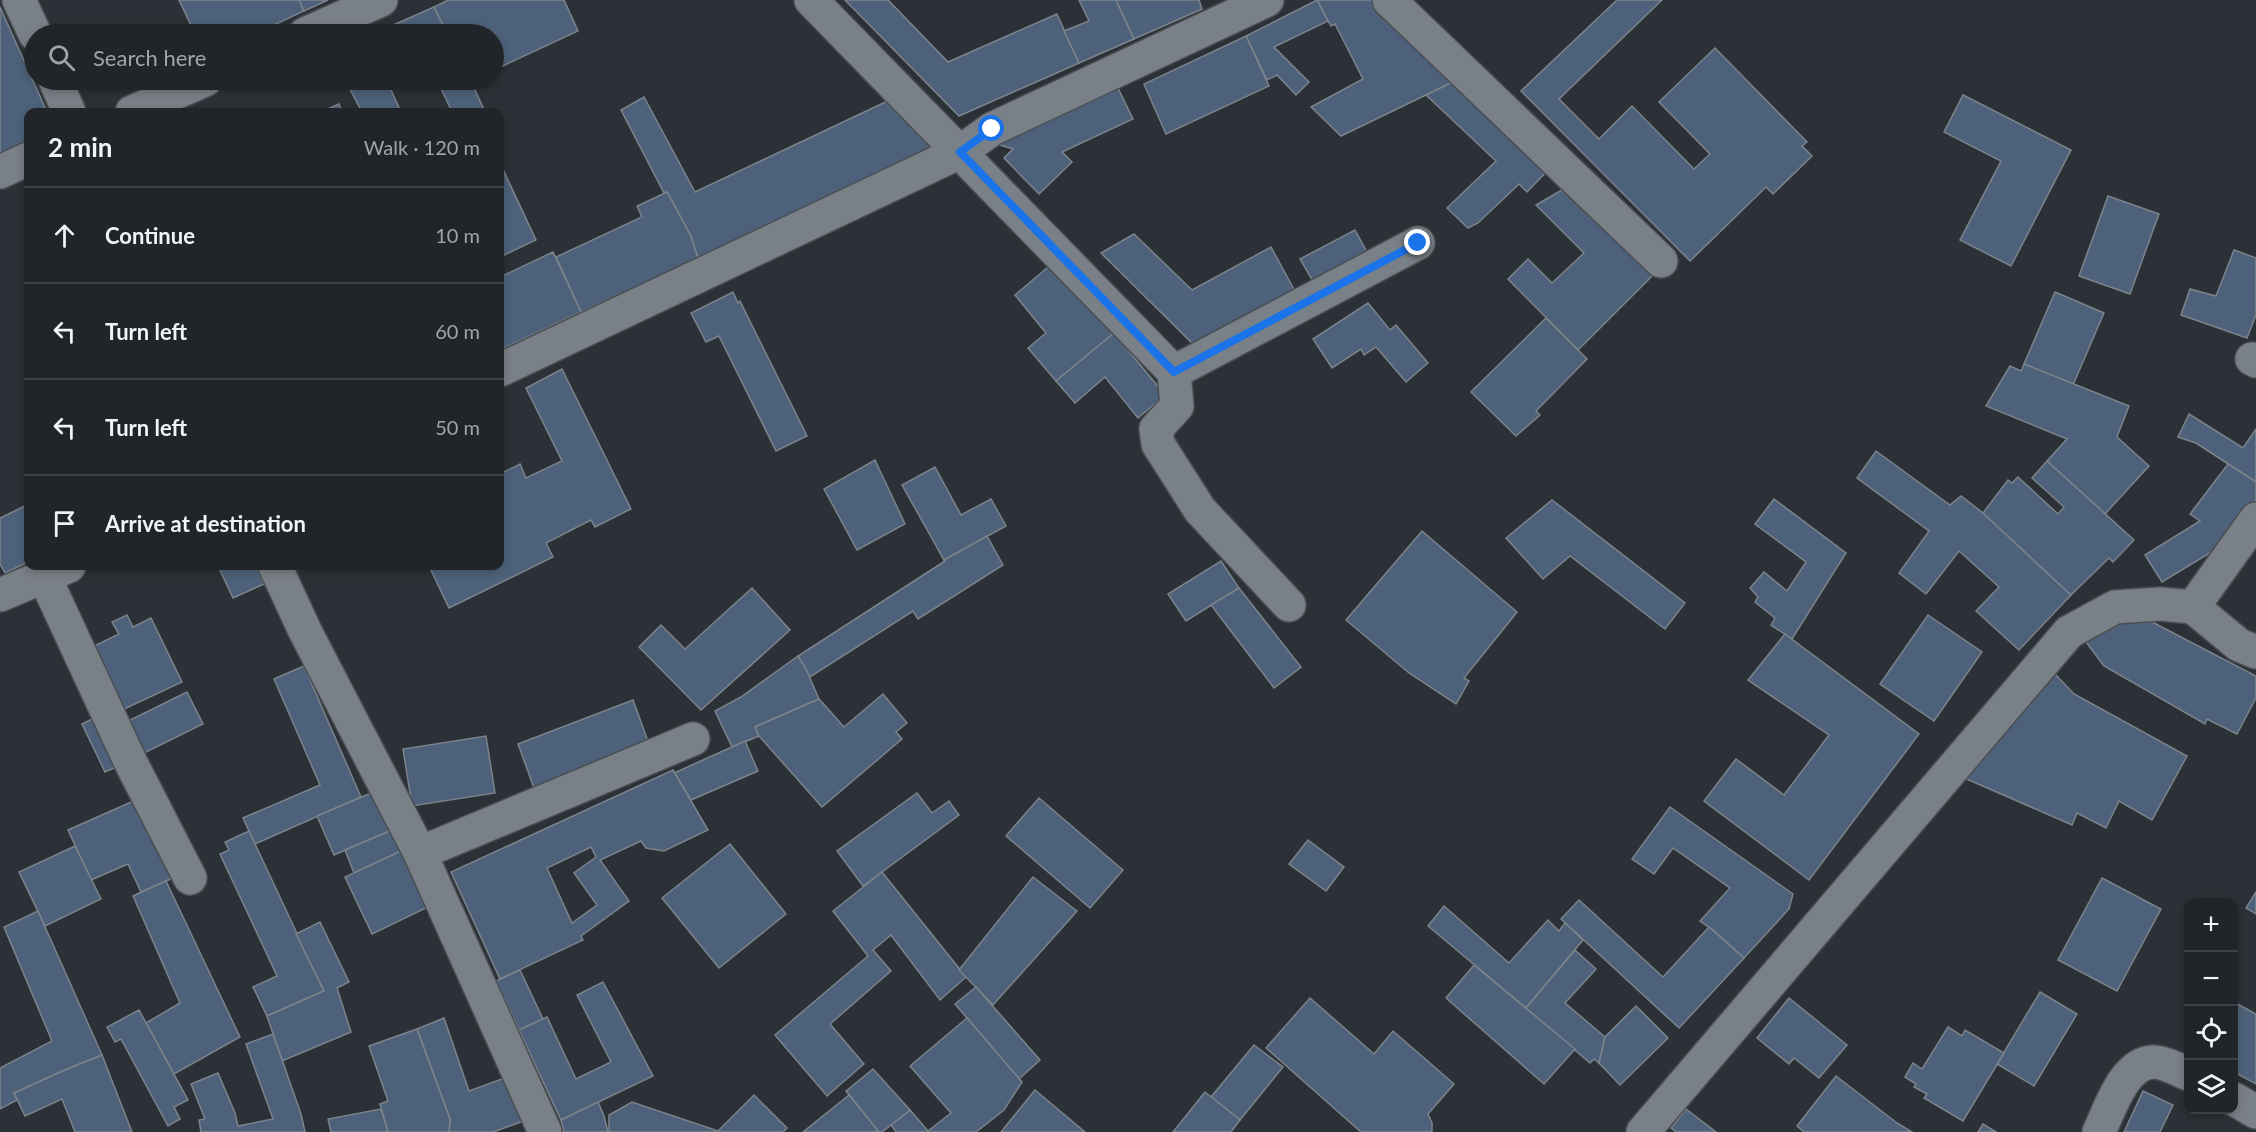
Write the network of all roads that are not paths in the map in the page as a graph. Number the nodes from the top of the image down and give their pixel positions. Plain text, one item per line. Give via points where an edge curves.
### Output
1 (20, 0) edge
2 (381, 0) edge
3 (811, 0) edge
4 (1267, 0) edge
5 (1389, 0) edge
6 (31, 24) edge
7 (327, 24) edge
8 (59, 90) edge
9 (182, 90) edge
10 (67, 108) edge
11 (141, 108) edge
12 (960, 152) junction
13 (24, 161) edge
14 (0, 172) edge
15 (1418, 243) dead end
16 (1661, 261) dead end
17 (504, 368) edge
18 (1174, 372) junction
19 (2256, 519) edge
20 (277, 570) edge
21 (56, 571) edge
22 (0, 595) edge
23 (1289, 605) dead end
24 (2193, 607) junction
25 (2256, 652) edge
26 (693, 739) dead end
27 (420, 853) junction
28 (190, 878) dead end
29 (2184, 1073) edge
30 (2238, 1101) edge
31 (2256, 1112) edge
32 (545, 1132) edge
33 (1642, 1132) edge
34 (2099, 1132) edge

1 - 6 street
2 - 7 street
3 - 12 street
4 - 12 street via 992,129
5 - 16 street
8 - 10 street
9 - 11 street
12 - 17 street
12 - 18 street
13 - 14 street
15 - 18 street
18 - 23 street via 1177,406 1156,429 1158,444 1200,510
19 - 24 street
20 - 27 street
21 - 22 street
21 - 28 street via 130,760
24 - 25 street via 2239,645
24 - 33 street via 2160,604 2115,608 2069,632
26 - 27 street
27 - 32 street
29 - 34 street via 2155,1062 2140,1065 2127,1076
30 - 31 street

